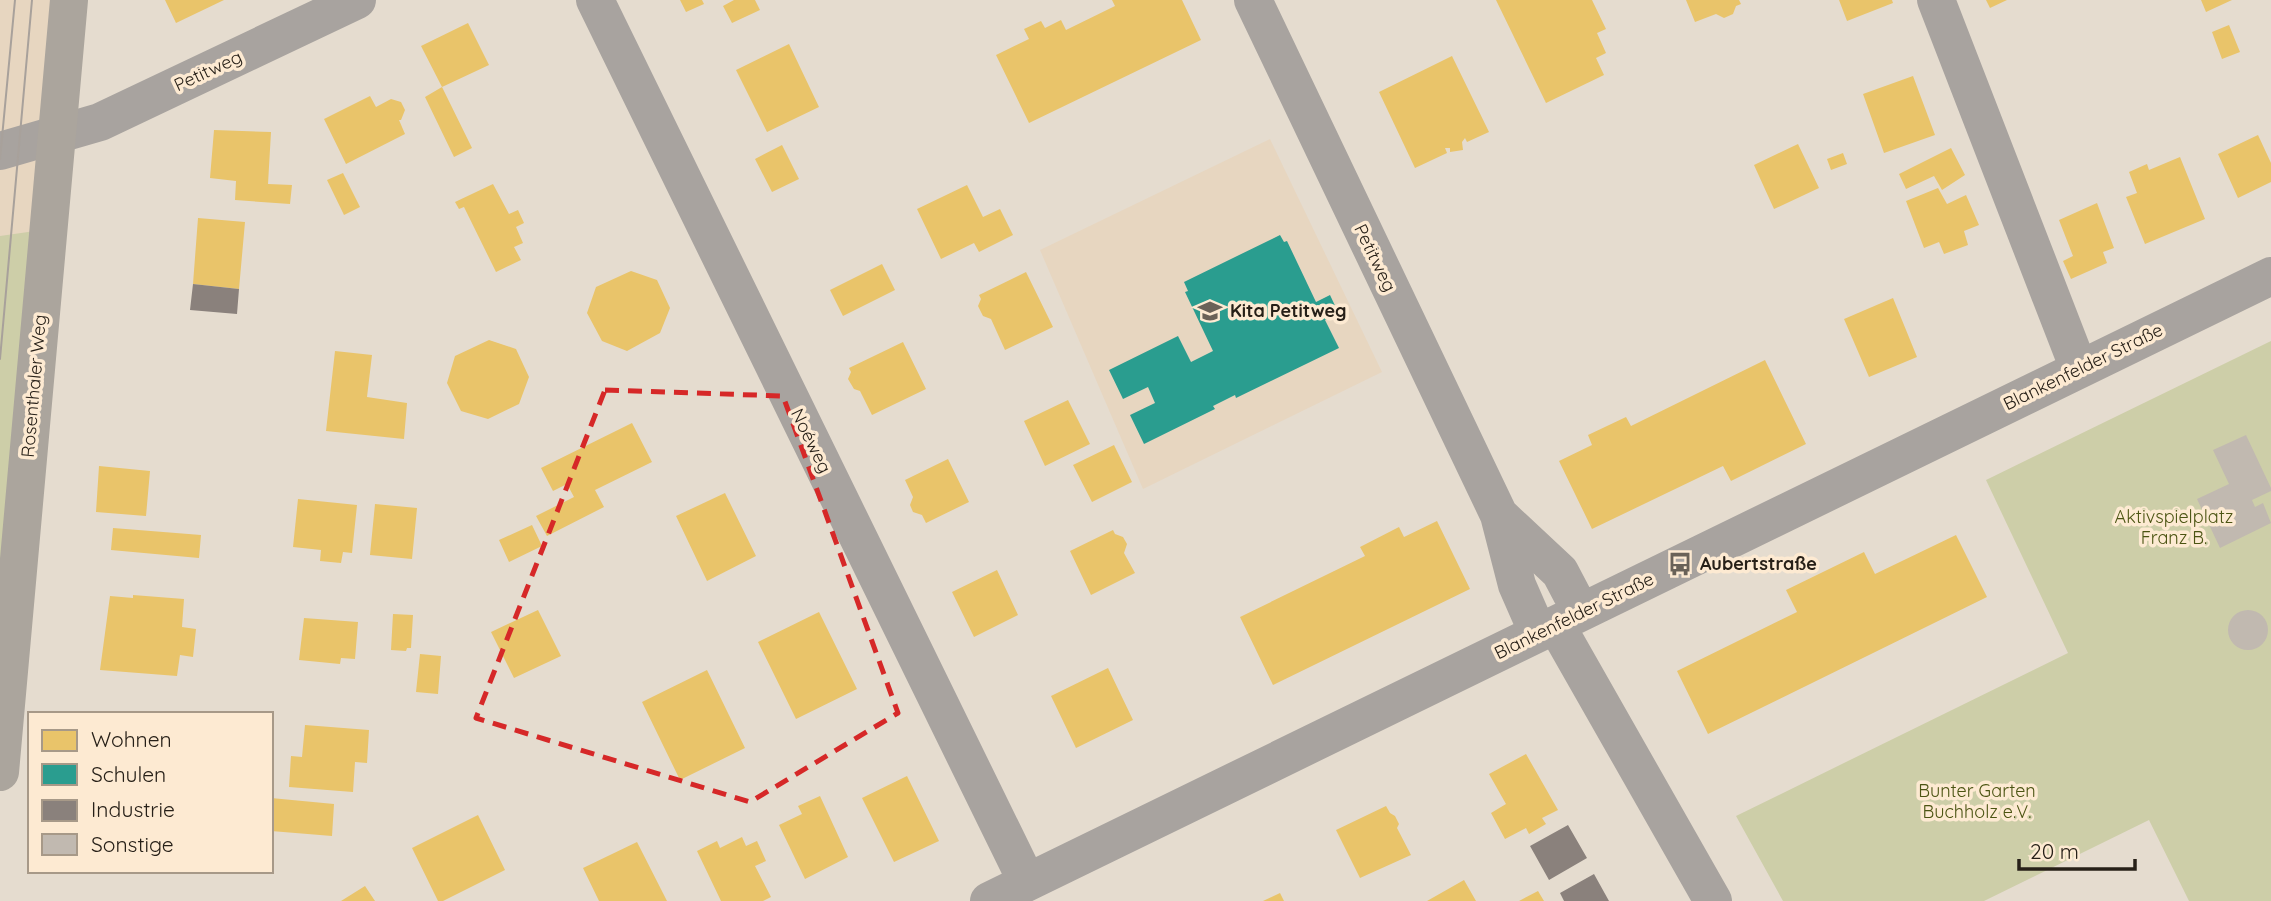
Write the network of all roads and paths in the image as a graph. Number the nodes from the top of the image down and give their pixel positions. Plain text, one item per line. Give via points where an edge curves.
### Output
1 (69, 0) edge
2 (357, 0) edge
3 (595, 0) edge
4 (1253, 0) edge
5 (1936, 0) edge
6 (57, 135) junction
7 (0, 151) edge
8 (2271, 275) edge
9 (2079, 369) junction
10 (1558, 623) junction
11 (0, 772) edge
12 (1027, 882) junction
13 (989, 901) edge
14 (1713, 901) edge

1 - 6 main road, Rosenthaler Weg
2 - 6 street, Petitweg via 100,122
3 - 12 street, Noéweg
4 - 10 street, Petitweg via 1499,515 1517,585
5 - 9 street
6 - 7 street, Petitweg
6 - 11 main road, Rosenthaler Weg
8 - 9 street, Blankenfelder Straße
9 - 10 street, Blankenfelder Straße
10 - 12 street, Blankenfelder Straße
10 - 14 street
12 - 13 street, Blankenfelder Straße

